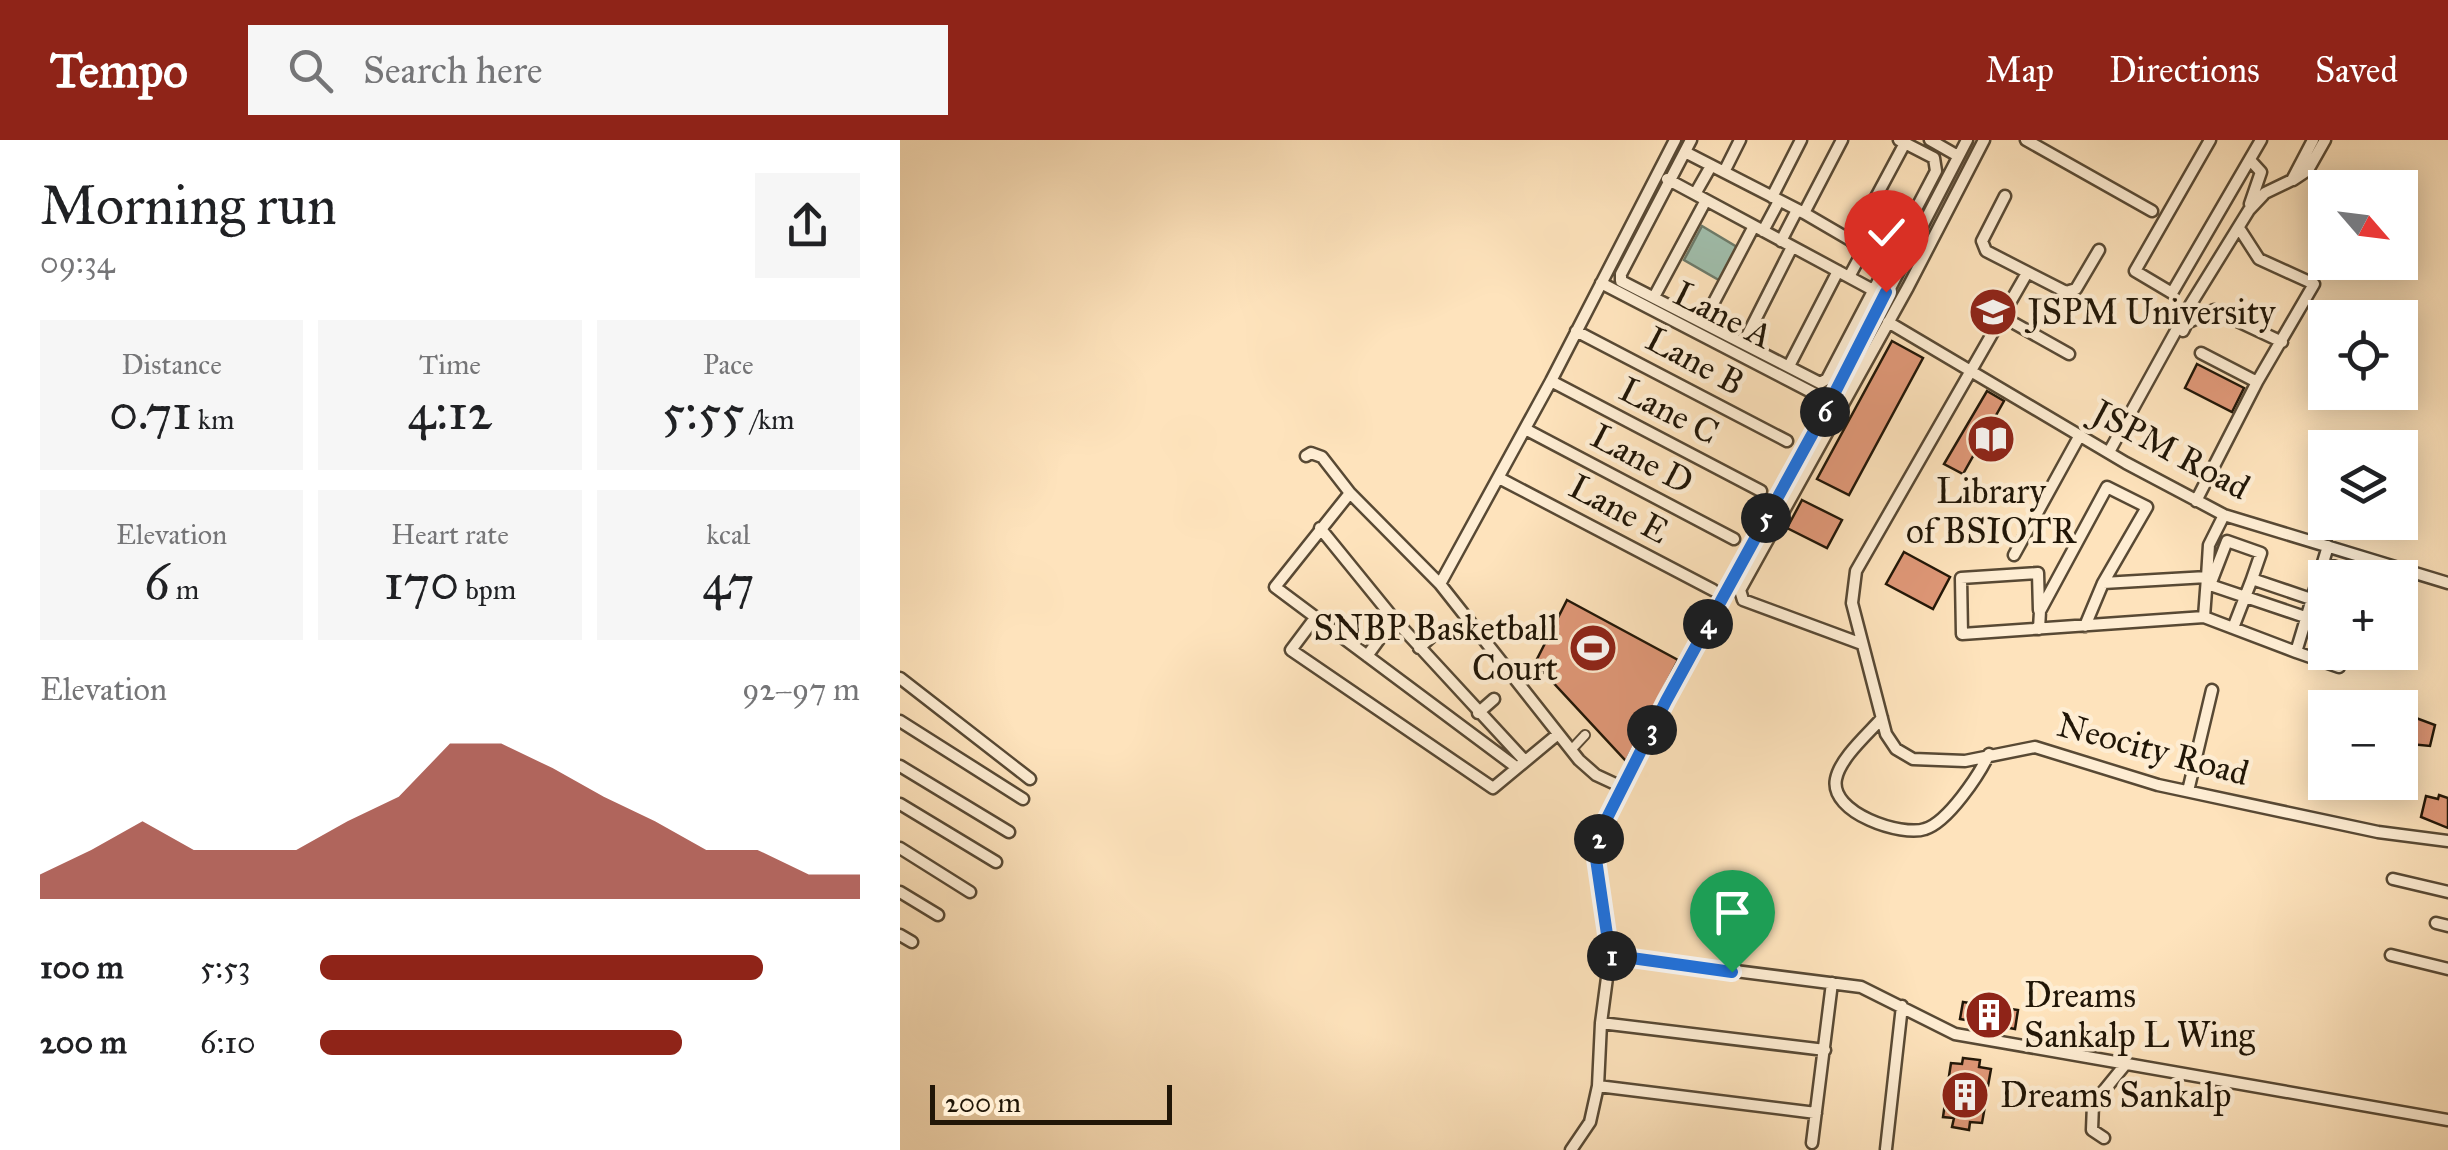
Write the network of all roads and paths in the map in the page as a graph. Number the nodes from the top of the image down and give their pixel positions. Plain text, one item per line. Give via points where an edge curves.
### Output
1 (1675, 140) edge
2 (1691, 140) edge
3 (1740, 140) edge
4 (1802, 140) edge
5 (1842, 140) edge
6 (1930, 140) edge
7 (1967, 140) edge
8 (1984, 140) edge
9 (2026, 140) edge
10 (2210, 140) edge
11 (2312, 140) edge
12 (2324, 140) edge
13 (1902, 142) edge
14 (2255, 148) edge
15 (1685, 152) junction
16 (1958, 156) junction
17 (1711, 166) junction
18 (1724, 172) junction
19 (1657, 174) junction
20 (2292, 180) junction
21 (1670, 181) junction
22 (2005, 196) dead end
23 (1700, 197) junction
24 (1776, 199) junction
25 (2248, 210) junction
26 (2152, 211) dead end
27 (1800, 212) junction
28 (1759, 228) junction
29 (2239, 228) junction
30 (1852, 242) junction
31 (1787, 244) junction
32 (1864, 248) junction
33 (2099, 250) dead end
34 (1888, 262) junction
35 (1838, 271) junction
36 (2027, 273) junction
37 (1881, 274) junction
38 (1849, 277) junction
39 (1892, 281) junction
40 (1601, 283) junction
41 (1873, 290) junction
42 (1654, 298) junction
43 (2003, 317) junction
44 (1704, 322) junction
45 (1888, 322) junction
46 (1576, 331) junction
47 (1744, 342) junction
48 (2282, 342) junction
49 (2201, 353) dead end
50 (2069, 354) dead end
51 (1789, 366) junction
52 (1974, 371) junction
53 (1551, 381) junction
54 (2257, 382) junction
55 (1819, 396) dead end
56 (2142, 407) dead end
57 (1525, 429) junction
58 (2080, 435) junction
59 (1787, 441) dead end
60 (2109, 452) junction
61 (1306, 456) dead end
62 (1498, 478) junction
63 (1761, 491) dead end
64 (1350, 493) junction
65 (2196, 501) junction
66 (2224, 514) junction
67 (1320, 528) junction
68 (1734, 539) dead end
69 (2328, 546) junction
70 (2014, 554) dead end
71 (2324, 560) edge
72 (2252, 579) junction
73 (2208, 582) junction
74 (2448, 583) edge
75 (1440, 584) junction
76 (2103, 584) junction
77 (1713, 590) dead end
78 (2244, 597) junction
79 (2308, 598) edge
80 (2040, 611) junction
81 (2204, 617) junction
82 (1315, 618) junction
83 (2308, 618) joint
84 (1394, 619) junction
85 (2085, 626) junction
86 (2233, 628) junction
87 (2039, 629) junction
88 (1438, 631) dead end
89 (1862, 644) junction
90 (1419, 648) junction
91 (2296, 652) junction
92 (1367, 656) junction
93 (2308, 656) edge
94 (900, 678) edge
95 (2212, 690) dead end
96 (1494, 699) dead end
97 (1478, 713) junction
98 (1882, 718) junction
99 (900, 721) edge
100 (1558, 734) junction
101 (1585, 735) dead end
102 (1572, 750) junction
103 (1989, 754) junction
104 (1520, 764) junction
105 (900, 766) edge
106 (1030, 779) dead end
107 (1624, 788) junction
108 (2188, 790) junction
109 (1024, 799) dead end
110 (900, 804) edge
111 (1009, 832) dead end
112 (2448, 841) edge
113 (900, 848) edge
114 (996, 862) dead end
115 (2393, 879) dead end
116 (900, 892) edge
117 (970, 892) dead end
118 (2448, 892) edge
119 (938, 915) dead end
120 (900, 935) edge
121 (912, 942) dead end
122 (2392, 954) dead end
123 (1610, 955) junction
124 (2448, 970) edge
125 (1832, 983) junction
126 (1902, 1006) junction
127 (1600, 1022) junction
128 (1824, 1050) junction
129 (2124, 1066) junction
130 (1598, 1086) junction
131 (1816, 1113) junction
132 (2448, 1120) edge
133 (2104, 1138) dead end
134 (1812, 1143) dead end
135 (1886, 1149) edge
136 (1570, 1150) edge

1 - 19 street
2 - 15 street
3 - 18 street
4 - 24 street
5 - 27 street
6 - 16 street
7 - 16 street
8 - 45 street
9 - 26 street
10 - 14 street via 2135,271 2172,293
11 - 20 street
12 - 20 street via 2308,170
13 - 30 street
13 - 34 street via 1937,166
14 - 25 street via 2260,172
15 - 17 street
15 - 21 street
16 - 39 street
17 - 18 street
17 - 23 street
18 - 24 street
19 - 21 street
19 - 40 street
20 - 25 street
21 - 23 street
21 - 42 street via 1620,278
22 - 36 street via 1982,246
23 - 28 street
23 - 42 street
24 - 27 street
24 - 28 street
25 - 29 street
27 - 30 street
27 - 31 street
28 - 31 street
28 - 44 street
29 - 48 street via 2259,259 2314,284
29 - 60 street
30 - 32 street
31 - 35 street
31 - 47 street
32 - 34 street
32 - 38 street
33 - 36 street via 2071,292
34 - 37 street
35 - 38 street
35 - 51 street
36 - 43 street, Neocity Road
37 - 39 street
37 - 41 street
38 - 41 street
39 - 107 street
40 - 46 street
40 - 55 street, Lane A
41 - 51 street via 1824,381
42 - 44 street
43 - 50 street
43 - 52 street, Neocity Road
44 - 47 street
45 - 52 street, JSPM Road
45 - 89 street via 1740,590 1743,600
46 - 53 street
46 - 59 street, Lane B
47 - 51 street
48 - 54 street
48 - 56 street via 2214,310 2187,322
49 - 54 street
52 - 58 street, JSPM Road
52 - 89 street, Neocity Road via 1856,571 1850,593
53 - 57 street
53 - 63 street, Lane C
54 - 65 street
57 - 62 street
57 - 68 street, Lane D
58 - 60 street, JSPM Road
58 - 70 street
60 - 65 street, JSPM Road
61 - 64 street via 1322,457
62 - 75 street
62 - 77 street, Lane E
64 - 67 street
64 - 75 street
65 - 66 street, JSPM Road
66 - 69 street, JSPM Road
66 - 73 street via 2209,546
67 - 82 street via 1275,587
67 - 84 street
69 - 71 street
69 - 74 street, JSPM Road
72 - 73 street via 2262,553 2227,541
72 - 78 street
72 - 79 street
73 - 76 street
73 - 78 street
73 - 81 street
75 - 100 street
76 - 80 street via 2147,507 2106,487
76 - 85 street
78 - 83 street
78 - 86 street
80 - 87 street
80 - 87 street via 2038,573 1961,578 1962,634
81 - 85 street
81 - 86 street
82 - 92 street
82 - 104 street via 1291,650 1493,788
83 - 91 street
84 - 90 street
84 - 92 street
85 - 87 street
86 - 91 street
88 - 90 street
89 - 98 street, Neocity Road
90 - 97 street
91 - 93 street
92 - 104 street
94 - 106 street
95 - 108 street
96 - 97 street
97 - 104 street
98 - 103 street, Neocity Road via 1890,743 1913,758 1965,761
98 - 103 street via 1835,782 1842,803 1863,818 1928,828 1972,784
99 - 109 street
100 - 102 street
100 - 104 street
101 - 102 street
102 - 107 street via 1596,775
103 - 108 street, Neocity Road via 2036,746
105 - 111 street
107 - 123 street via 1596,850
108 - 112 street, Neocity Road
110 - 114 street
113 - 117 street
115 - 118 street
116 - 119 street
120 - 121 street
122 - 124 street
123 - 125 street
123 - 127 street
125 - 126 street via 1861,987
125 - 128 street
126 - 129 street via 1955,1034
126 - 135 street
127 - 128 street
127 - 130 street
128 - 131 street
129 - 132 street
129 - 133 street via 2092,1104 2092,1130
130 - 131 street
130 - 136 street via 1590,1122
131 - 134 street

